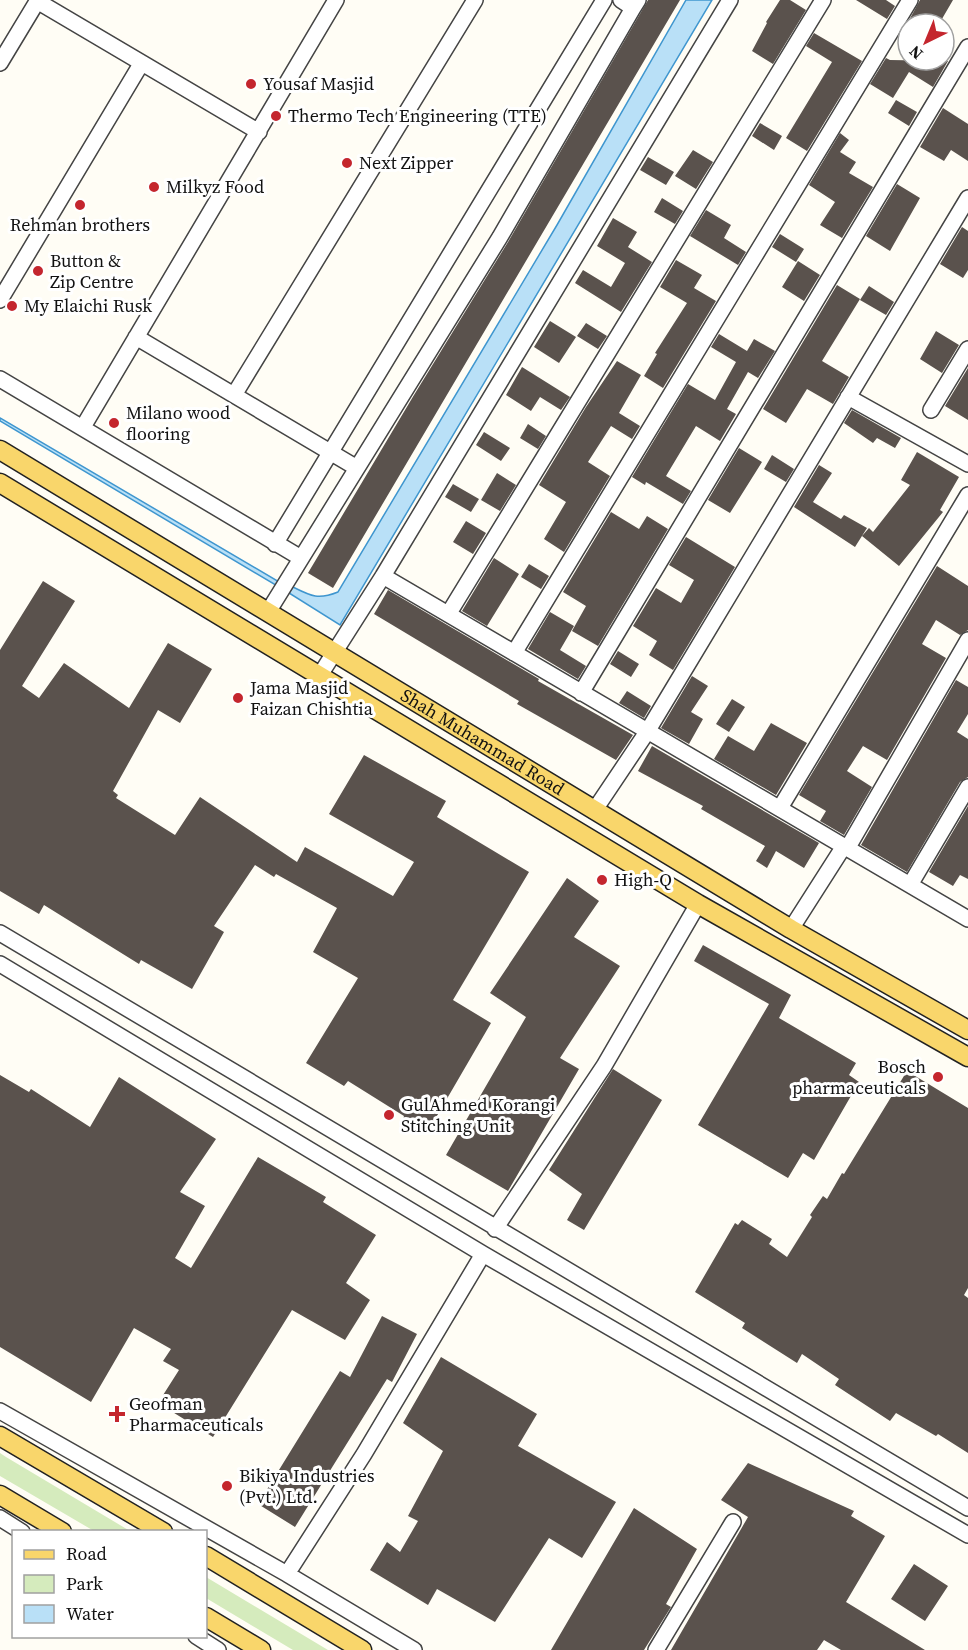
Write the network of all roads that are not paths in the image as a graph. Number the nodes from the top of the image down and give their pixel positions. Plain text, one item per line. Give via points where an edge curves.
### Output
1 (336, 0) edge
2 (475, 0) edge
3 (604, 0) edge
4 (730, 0) edge
5 (823, 0) edge
6 (910, 0) edge
7 (37, 1) edge
8 (631, 3) edge
9 (968, 47) edge
10 (0, 63) edge
11 (141, 64) junction
12 (259, 132) junction
13 (968, 198) edge
14 (0, 300) edge
15 (136, 337) junction
16 (968, 349) edge
17 (0, 379) edge
18 (234, 396) junction
19 (848, 397) junction
20 (931, 410) dead end
21 (83, 427) junction
22 (0, 450) edge
23 (331, 453) junction
24 (968, 464) edge
25 (357, 468) junction
26 (0, 483) edge
27 (968, 495) edge
28 (275, 544) junction
29 (301, 558) junction
30 (383, 576) junction
31 (272, 606) junction
32 (449, 613) junction
33 (968, 640) edge
34 (335, 652) junction
35 (514, 653) junction
36 (320, 675) junction
37 (581, 693) junction
38 (646, 732) junction
39 (968, 787) edge
40 (780, 808) junction
41 (594, 811) junction
42 (845, 848) junction
43 (910, 885) junction
44 (698, 904) junction
45 (968, 919) edge
46 (791, 929) junction
47 (0, 933) edge
48 (0, 964) edge
49 (968, 1030) edge
50 (968, 1057) edge
51 (495, 1229) junction
52 (518, 1242) junction
53 (483, 1254) junction
54 (503, 1266) junction
55 (0, 1411) edge
56 (0, 1436) edge
57 (0, 1495) edge
58 (968, 1508) edge
59 (0, 1518) edge
60 (733, 1522) dead end
61 (19, 1530) edge
62 (59, 1530) edge
63 (160, 1530) edge
64 (968, 1535) edge
65 (207, 1557) edge
66 (286, 1574) junction
67 (207, 1618) edge
68 (199, 1638) edge
69 (218, 1650) edge
70 (261, 1650) edge
71 (363, 1650) edge
72 (414, 1650) edge
73 (656, 1650) edge

1 - 12 street
2 - 18 street
3 - 23 street
4 - 30 street
5 - 32 street
6 - 35 street
7 - 10 street
7 - 11 street
8 - 25 street via 500,237
9 - 37 street
11 - 12 street
11 - 14 street
12 - 15 street
13 - 19 street
15 - 18 street
15 - 21 street
16 - 20 street
17 - 21 street
18 - 23 street
19 - 24 street
19 - 38 street
21 - 28 street
22 - 31 main road, Shah Muhammad Road
23 - 25 street
23 - 28 street
25 - 29 street
26 - 36 main road, Shah Muhammad Road
27 - 40 street
28 - 29 street
29 - 31 street
30 - 32 street
30 - 34 street
31 - 34 main road, Shah Muhammad Road
32 - 35 street
33 - 42 street
34 - 36 street
34 - 41 main road, Shah Muhammad Road
35 - 37 street
36 - 44 main road, Shah Muhammad Road
37 - 38 street
38 - 40 street
38 - 41 street
39 - 43 street
40 - 42 street
41 - 46 main road, Shah Muhammad Road
42 - 43 street
42 - 46 street
43 - 45 street
44 - 50 main road, Shah Muhammad Road
44 - 51 street via 604,1066
46 - 49 main road, Shah Muhammad Road
47 - 51 street
48 - 53 street
51 - 52 street
52 - 54 street
52 - 58 street
53 - 54 street
53 - 66 street via 364,1454
54 - 64 street
55 - 66 street
56 - 63 main road
57 - 62 main road
59 - 61 street
60 - 73 street
65 - 71 main road
66 - 72 street
67 - 70 main road
68 - 69 street

